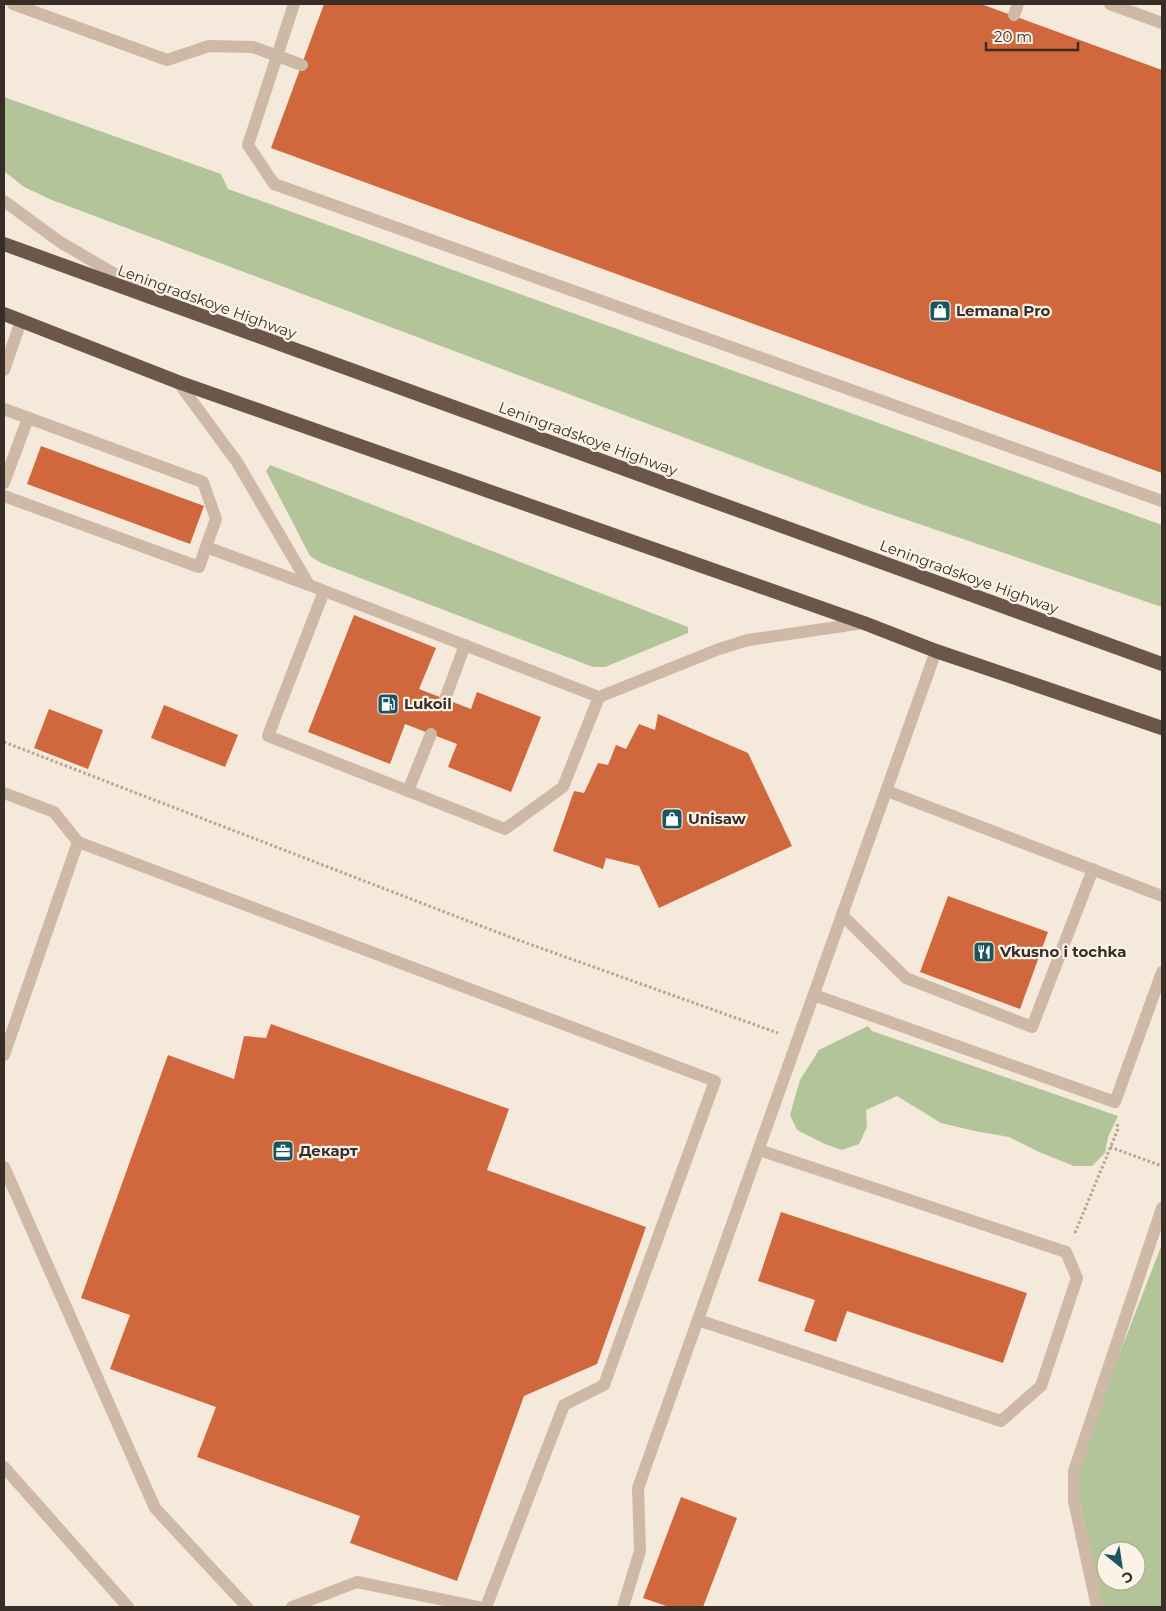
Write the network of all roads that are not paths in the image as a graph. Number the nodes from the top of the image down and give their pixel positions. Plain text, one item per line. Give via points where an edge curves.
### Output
1 (13, 4) edge
2 (294, 4) edge
3 (1110, 4) edge
4 (1162, 23) edge
5 (278, 56) junction
6 (302, 65) dead end
7 (4, 201) edge
8 (4, 244) edge
9 (166, 304) junction
10 (4, 314) edge
11 (21, 321) junction
12 (4, 370) edge
13 (178, 382) junction
14 (4, 409) edge
15 (28, 418) junction
16 (4, 483) edge
17 (4, 496) edge
18 (1162, 501) edge
19 (206, 547) junction
20 (309, 585) junction
21 (324, 591) junction
22 (864, 623) junction
23 (465, 645) junction
24 (936, 651) junction
25 (1162, 664) edge
26 (599, 697) junction
27 (445, 698) dead end
28 (1162, 728) edge
29 (431, 734) dead end
30 (408, 791) junction
31 (887, 791) junction
32 (4, 793) edge
33 (78, 842) junction
34 (1093, 870) junction
35 (1162, 896) edge
36 (842, 916) junction
37 (1162, 972) edge
38 (814, 995) junction
39 (4, 1055) edge
40 (759, 1150) junction
41 (4, 1167) edge
42 (1162, 1208) edge
43 (698, 1320) junction
44 (4, 1467) edge
45 (128, 1607) edge
46 (247, 1607) edge
47 (292, 1607) edge
48 (478, 1607) edge
49 (486, 1607) edge
50 (623, 1607) edge
51 (1097, 1607) edge

1 - 5 lane via 167,60 209,46 253,47
2 - 5 lane
3 - 4 lane
5 - 6 lane
5 - 18 lane via 248,145 274,184
7 - 9 lane via 60,242
8 - 9 highway, Leningradskoye Highway
9 - 25 highway, Leningradskoye Highway
10 - 11 highway
11 - 12 lane
11 - 13 highway
13 - 20 lane via 237,462
13 - 22 highway
14 - 15 lane
15 - 16 lane
15 - 19 lane via 203,482 216,519
17 - 19 lane via 199,567
19 - 20 lane
20 - 21 lane
21 - 23 lane
21 - 30 lane via 268,736
22 - 24 highway
22 - 26 lane via 748,640 719,648
23 - 26 lane
23 - 27 lane
24 - 28 highway
24 - 31 lane
26 - 30 lane via 563,787 505,829
29 - 30 lane
31 - 34 lane
31 - 36 lane
32 - 33 lane via 54,812
33 - 39 lane
33 - 49 lane via 715,1081 604,1385 564,1405
34 - 35 lane
34 - 36 lane via 1032,1027 906,978
36 - 38 lane
37 - 38 lane via 1115,1102
38 - 40 lane
40 - 43 lane
40 - 43 lane via 1066,1252 1077,1278 1041,1386 1001,1421
41 - 46 lane via 155,1508
42 - 51 lane via 1074,1471 1074,1501
43 - 50 lane via 638,1488 640,1551
44 - 45 lane
47 - 48 lane via 357,1582

